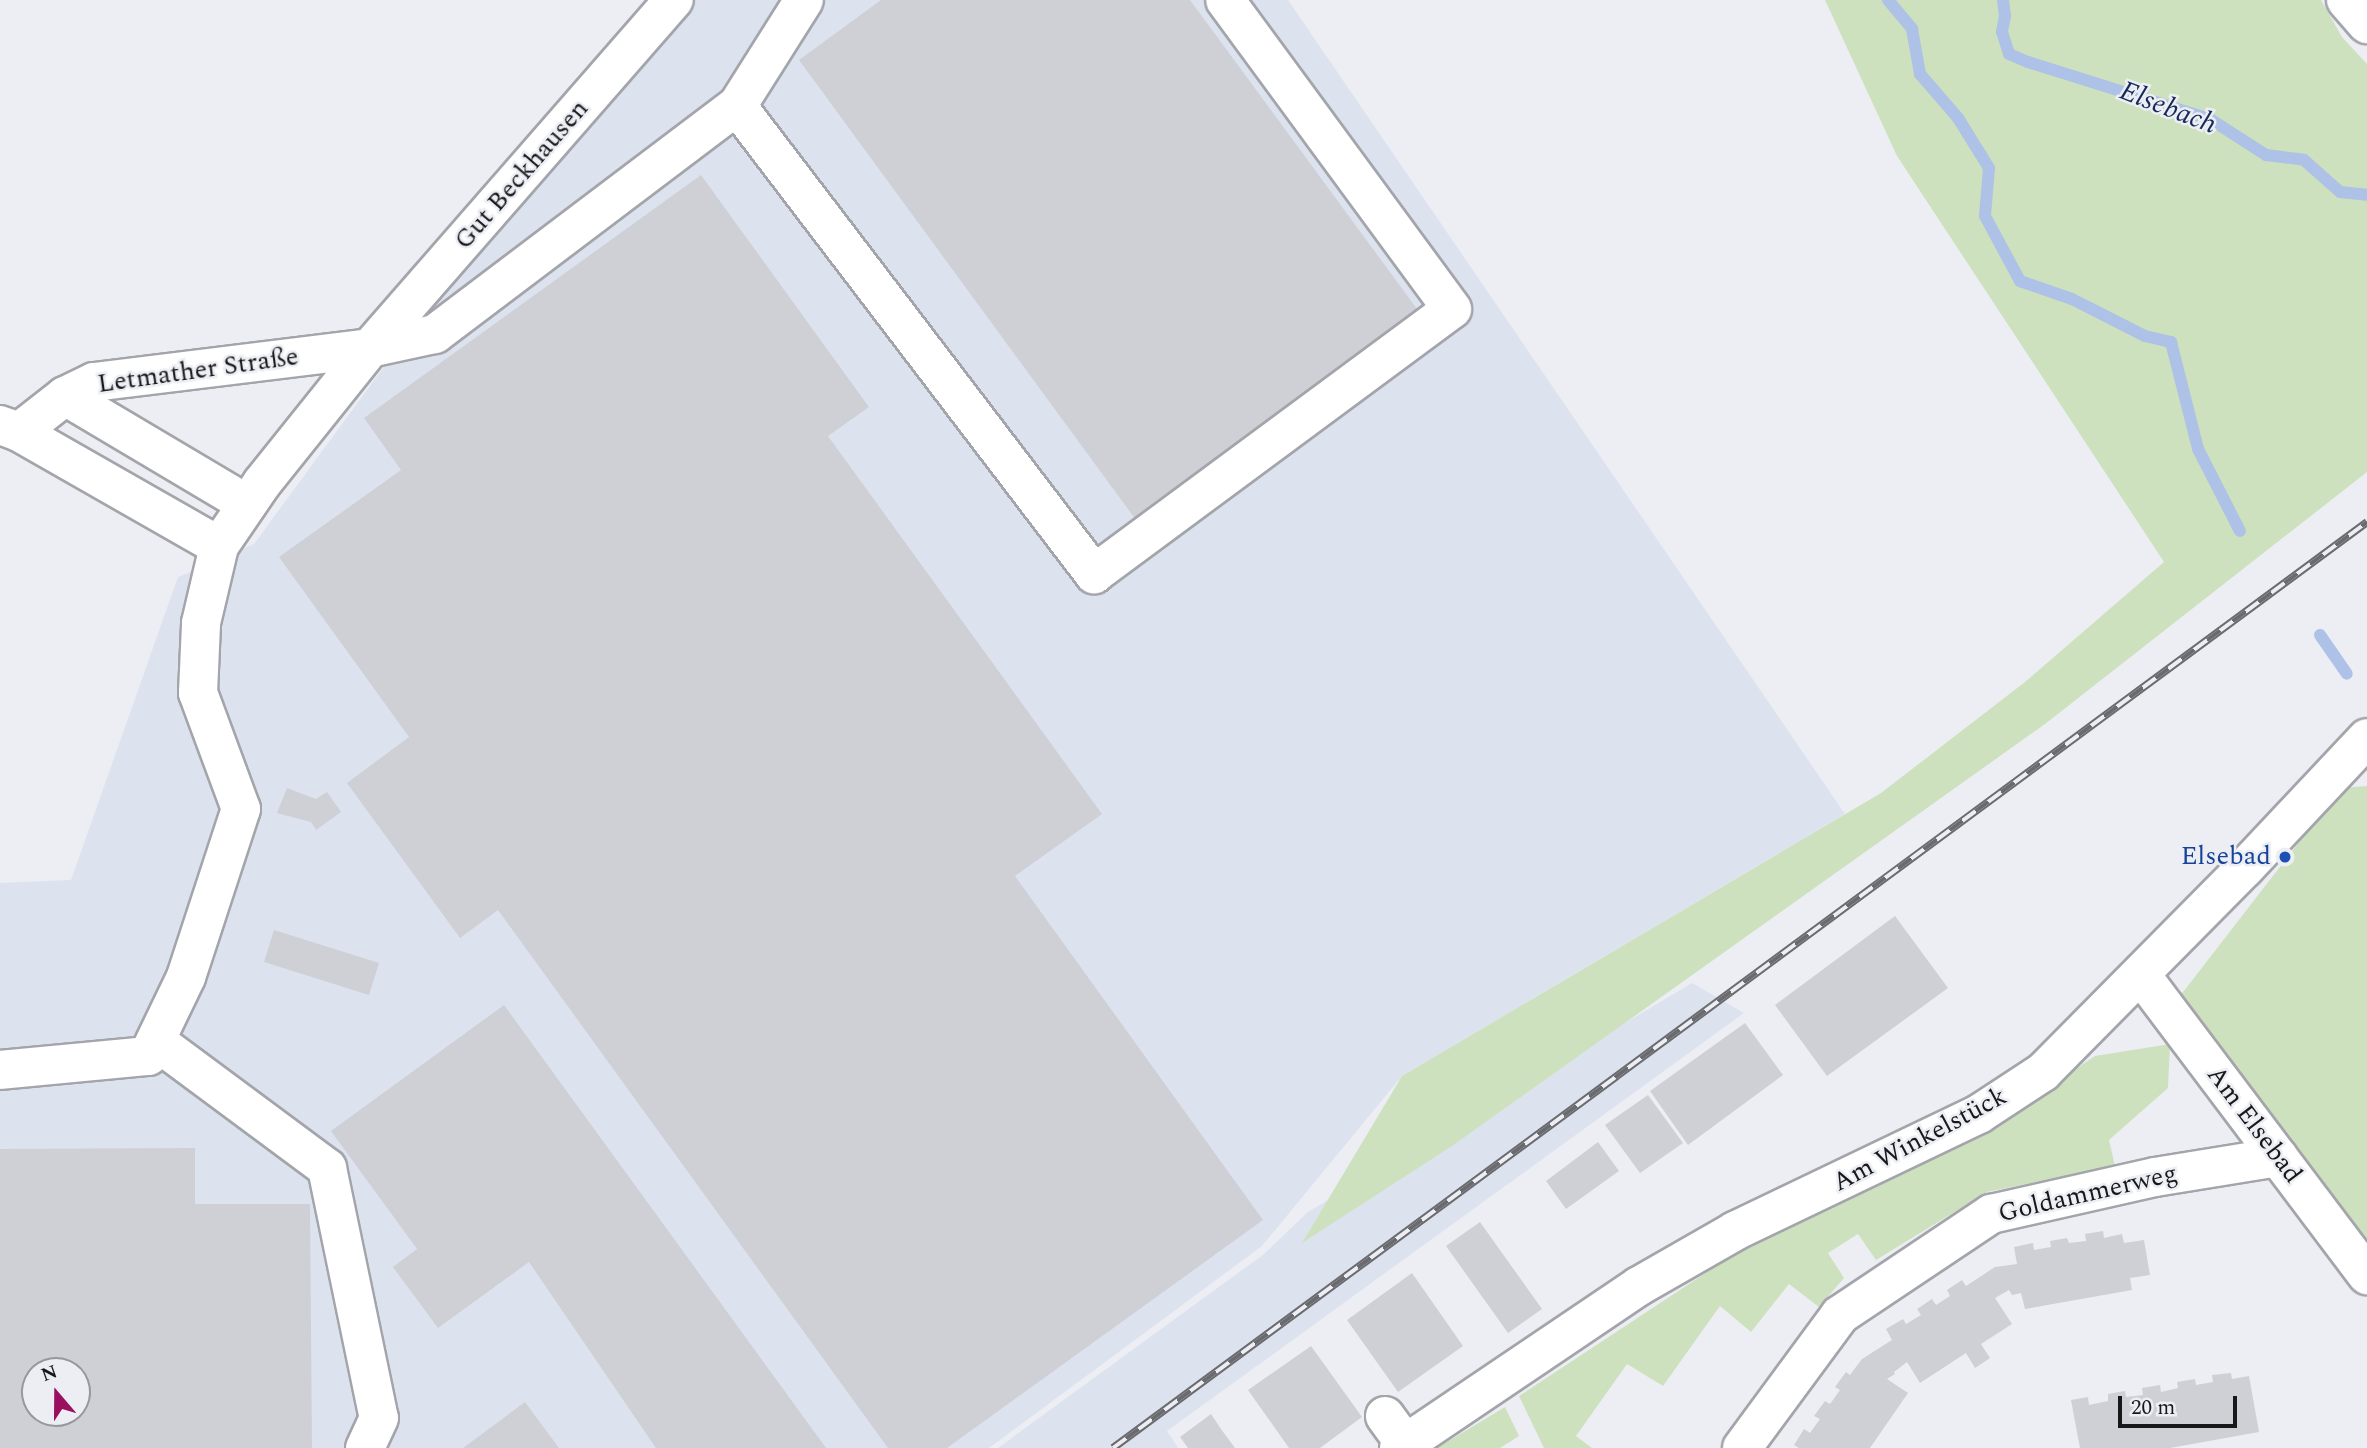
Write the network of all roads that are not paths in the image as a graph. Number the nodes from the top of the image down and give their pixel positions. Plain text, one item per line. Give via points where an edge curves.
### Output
1 (674, 0) edge
2 (804, 0) edge
3 (1225, 0) edge
4 (2346, 0) edge
5 (2367, 24) edge
6 (737, 106) junction
7 (370, 348) junction
8 (44, 410) edge
9 (240, 514) junction
10 (2367, 738) edge
11 (2141, 975) junction
12 (156, 1041) junction
13 (0, 1070) edge
14 (2278, 1157) junction
15 (2367, 1275) edge
16 (1396, 1436) edge
17 (365, 1448) edge
18 (1742, 1448) edge

1 - 7 street, Gut Beckhausen
2 - 6 street
3 - 6 street via 1452,309 1094,574
4 - 5 street
6 - 7 street, Letmather Straße via 435,334
7 - 8 street, Letmather Straße
7 - 9 street, Gut Beckhausen
8 - 9 street
8 - 9 street
9 - 12 street via 201,623 198,693 241,809 186,977
10 - 11 street, Am Winkelstück
11 - 14 street, Am Elsebad
11 - 16 street, Am Winkelstück via 2043,1072 1979,1114 1723,1238
12 - 13 street via 148,1056
12 - 17 street via 327,1168 379,1418
14 - 15 street, Am Elsebad
14 - 18 street, Goldammerweg via 2155,1177 1991,1214 1840,1315

